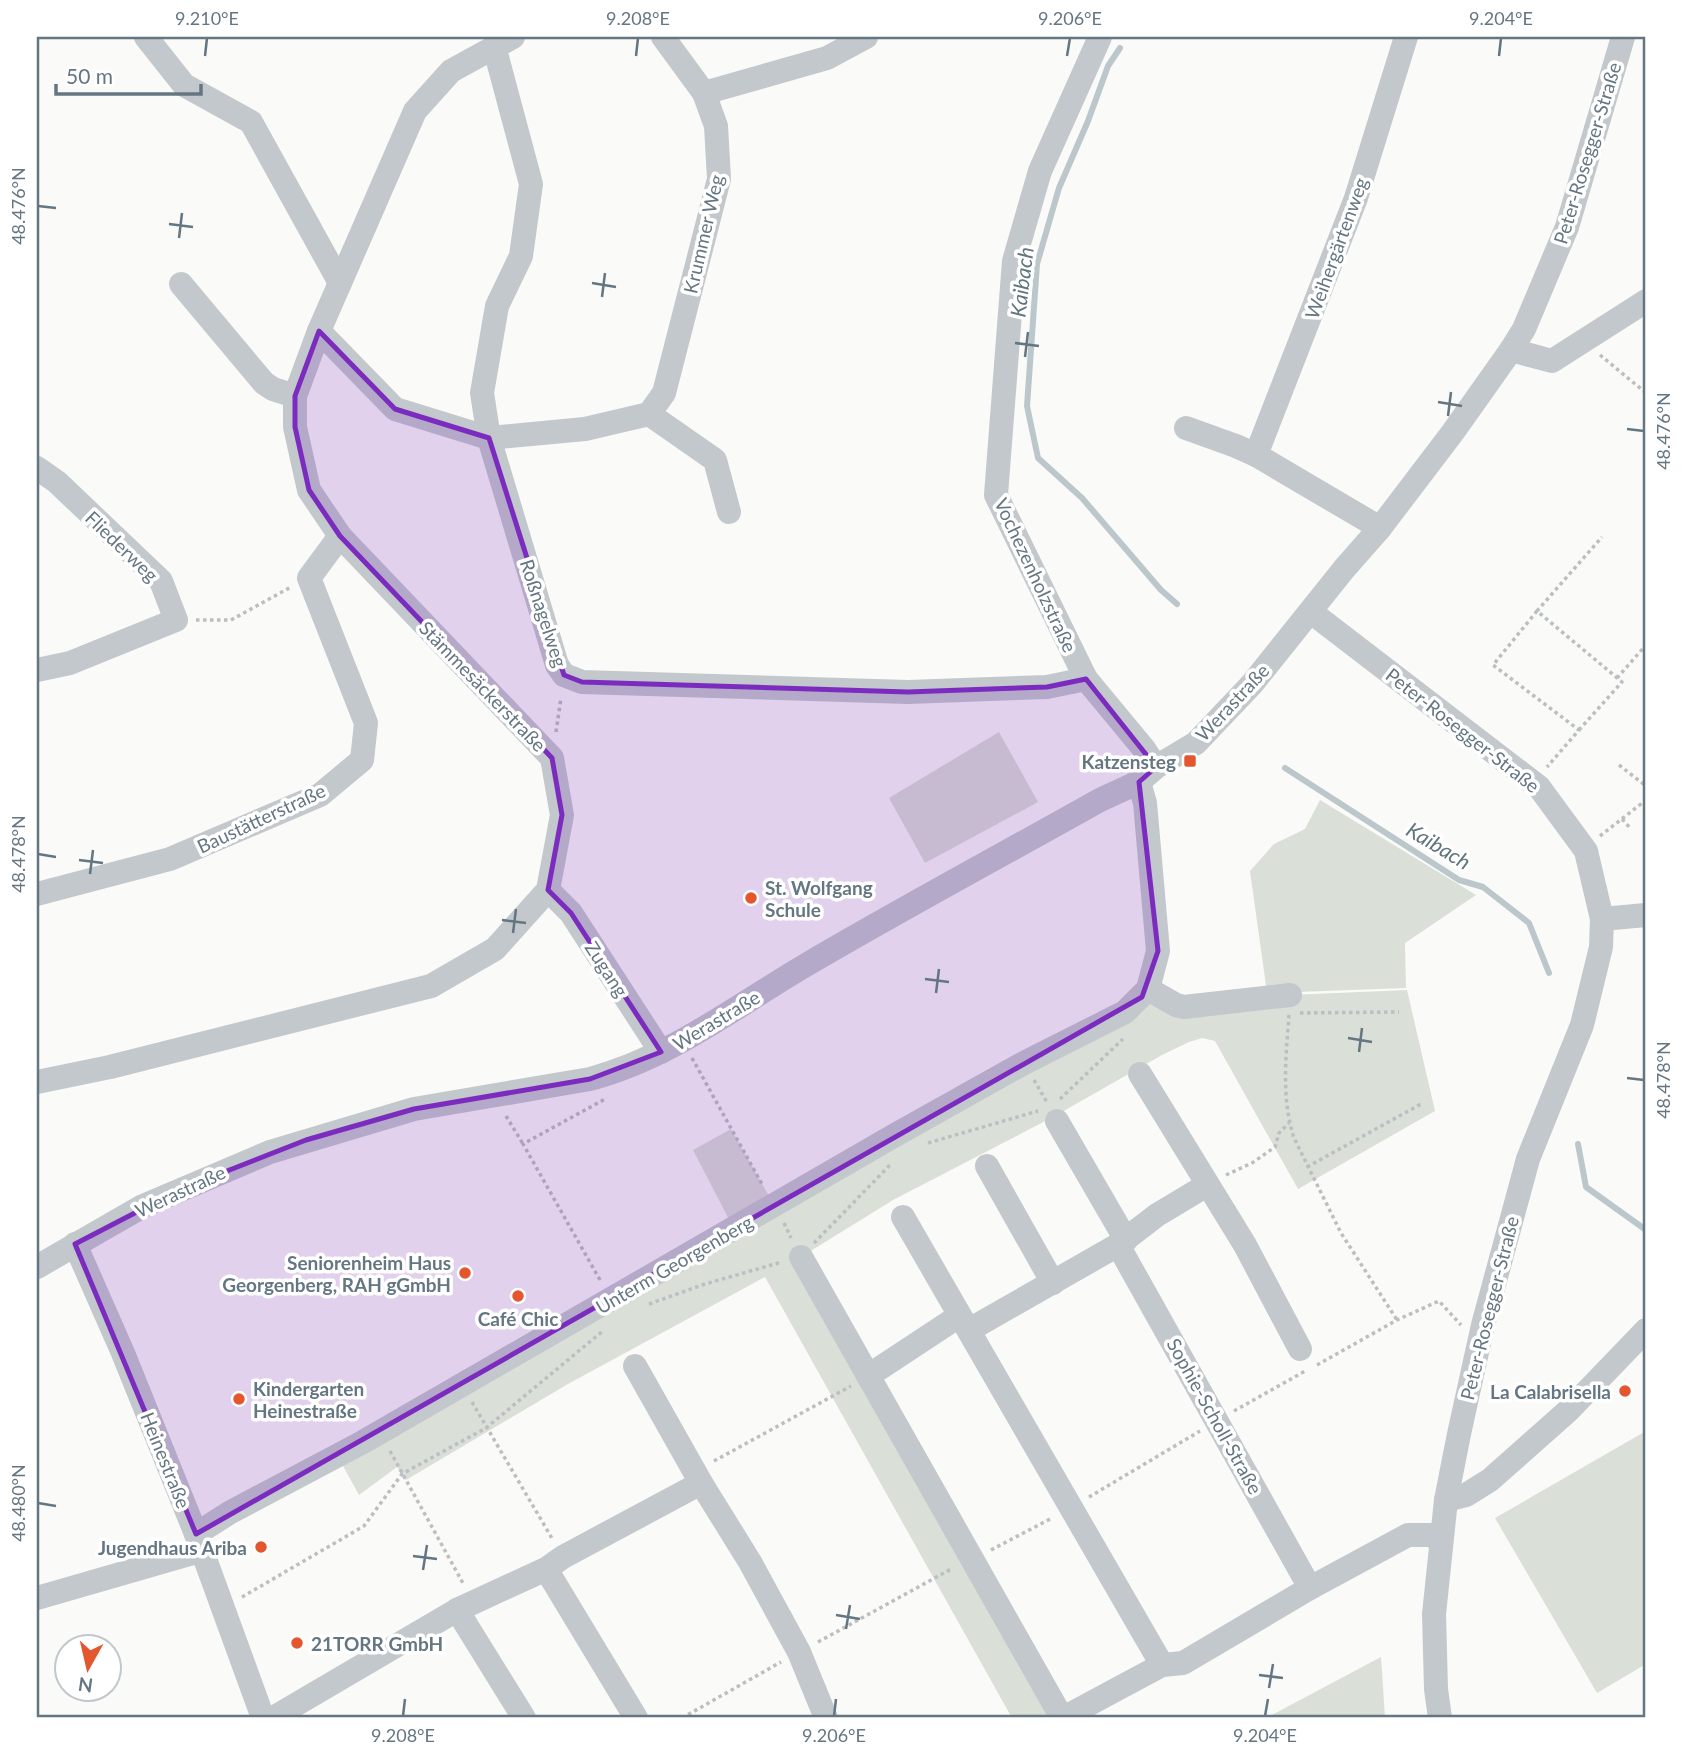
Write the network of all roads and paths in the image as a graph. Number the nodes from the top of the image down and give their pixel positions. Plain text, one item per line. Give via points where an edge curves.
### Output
1 (146, 37) edge
2 (663, 37) edge
3 (866, 37) edge
4 (1100, 37) edge
5 (1406, 37) edge
6 (1623, 37) edge
7 (504, 41) edge
8 (704, 93) junction
9 (340, 283) junction
10 (181, 284) dead end
11 (1646, 301) edge
12 (319, 331) junction
13 (1583, 341) junction
14 (1511, 350) junction
15 (1646, 393) edge
16 (295, 396) junction
17 (649, 414) junction
18 (1186, 428) dead end
19 (489, 438) junction
20 (1256, 455) junction
21 (37, 468) edge
22 (729, 512) dead end
23 (1380, 528) junction
24 (340, 536) junction
25 (1602, 537) dead end
26 (309, 578) junction
27 (1537, 611) junction
28 (1311, 612) junction
29 (176, 620) junction
30 (1646, 646) edge
31 (37, 670) edge
32 (564, 675) junction
33 (1617, 678) junction
34 (1086, 679) junction
35 (1579, 730) junction
36 (552, 758) junction
37 (1619, 765) dead end
38 (1147, 774) junction
39 (1534, 782) junction
40 (1646, 786) edge
41 (1646, 800) edge
42 (1622, 819) junction
43 (1631, 829) dead end
44 (1584, 848) junction
45 (548, 890) junction
46 (37, 894) edge
47 (1646, 915) edge
48 (1602, 919) junction
49 (1148, 989) junction
50 (1289, 1004) junction
51 (1399, 1013) dead end
52 (661, 1052) junction
53 (689, 1054) dead end
54 (1024, 1063) junction
55 (1140, 1074) dead end
56 (37, 1082) edge
57 (618, 1092) dead end
58 (494, 1097) junction
59 (1421, 1104) dead end
60 (1057, 1121) joint
61 (1289, 1123) junction
62 (523, 1144) junction
63 (987, 1166) dead end
64 (1307, 1167) junction
65 (1207, 1185) junction
66 (779, 1214) junction
67 (902, 1217) dead end
68 (1122, 1243) junction
69 (75, 1244) junction
70 (801, 1257) dead end
71 (37, 1267) edge
72 (1053, 1283) junction
73 (611, 1300) junction
74 (1397, 1320) junction
75 (964, 1323) junction
76 (1646, 1330) edge
77 (1300, 1349) dead end
78 (1476, 1350) junction
79 (635, 1366) dead end
80 (868, 1376) junction
81 (462, 1384) junction
82 (1217, 1421) junction
83 (379, 1431) junction
84 (402, 1474) junction
85 (698, 1477) junction
86 (1447, 1500) junction
87 (1072, 1507) junction
88 (1441, 1540) junction
89 (198, 1542) junction
90 (973, 1560) junction
91 (555, 1563) junction
92 (1310, 1588) junction
93 (37, 1598) edge
94 (466, 1606) junction
95 (222, 1609) junction
96 (799, 1652) junction
97 (1162, 1665) junction
98 (1065, 1717) edge
99 (263, 1718) edge
100 (273, 1718) edge
101 (524, 1718) edge
102 (636, 1718) edge
103 (682, 1718) edge
104 (826, 1718) edge
105 (1440, 1718) edge

1 - 9 street via 184,85 251,121
2 - 8 street
3 - 8 street via 827,58
4 - 34 street, Vochezenholzstraße via 1040,171 1014,261 996,495
5 - 20 street, Weihergärtenweg via 1356,198
6 - 14 street, Peter-Rosegger-Straße via 1567,227
7 - 9 street, Stämmesäckerstraße via 451,71 415,111
7 - 19 street, Roßnagelweg via 531,184 521,256 497,306 482,393
8 - 17 street, Krummer Weg via 716,126 719,179 664,393
9 - 12 street, Stämmesäckerstraße
10 - 16 street via 264,383
11 - 13 street
12 - 16 street, Stämmesäckerstraße
12 - 19 street via 395,409
13 - 14 street via 1552,361
13 - 15 path
14 - 23 street, Peter-Rosegger-Straße
16 - 24 street, Stämmesäckerstraße via 295,427 309,490
17 - 19 street via 584,429
17 - 22 street via 715,460
18 - 20 street
19 - 32 street, Roßnagelweg via 557,665
20 - 23 street
21 - 29 street, Fliederweg via 161,581
23 - 28 street, Peter-Rosegger-Straße
24 - 26 street
24 - 36 street, Stämmesäckerstraße
25 - 27 path
26 - 29 path via 231,620
26 - 46 street, Baustätterstraße via 366,723 362,760 320,795 170,859
27 - 33 path
27 - 35 path via 1493,665
28 - 38 street, Werastraße via 1196,743
28 - 39 street, Peter-Rosegger-Straße
29 - 31 street via 70,663
30 - 33 path
32 - 34 street, Roßnagelweg via 582,682 908,692 1047,687
32 - 36 path
33 - 35 path via 1622,682
34 - 38 street, Vochezenholzstraße via 1144,749
35 - 39 path
36 - 45 street, Stämmesäckerstraße via 562,815
37 - 40 path
38 - 49 street via 1145,803 1158,951
38 - 52 street, Werastraße via 806,965
39 - 44 street, Peter-Rosegger-Straße
41 - 42 path
42 - 43 path
42 - 44 path
44 - 48 street, Peter-Rosegger-Straße
45 - 52 street, Zugang via 570,913
45 - 56 street via 495,949 431,986
47 - 48 street
48 - 78 street, Peter-Rosegger-Straße via 1601,947 1582,1024 1528,1159
49 - 50 street via 1184,1007
49 - 54 street, Unterm Georgenberg via 1125,1012
50 - 51 path
50 - 61 path
52 - 58 street, Werastraße via 616,1072
53 - 66 path
54 - 60 path
54 - 66 street, Unterm Georgenberg
55 - 65 street
57 - 62 path
58 - 62 path
58 - 69 street, Werastraße via 414,1109 270,1152 143,1206
59 - 64 path
60 - 68 street, Sophie-Scholl-Straße
61 - 64 path
61 - 65 path via 1279,1133 1275,1147
62 - 73 path
63 - 72 street
64 - 74 path via 1341,1233
65 - 68 street
65 - 77 street
66 - 73 street, Unterm Georgenberg
67 - 75 street
68 - 72 street
68 - 82 street, Sophie-Scholl-Straße
69 - 71 street, Werastraße
69 - 89 street, Heinestraße via 124,1353
70 - 80 street
72 - 75 street
73 - 81 street, Unterm Georgenberg
74 - 78 path via 1439,1301 1458,1320
74 - 82 path
75 - 80 street
75 - 87 street
76 - 86 street via 1569,1410 1490,1480
78 - 86 street, Peter-Rosegger-Straße
79 - 85 street
80 - 85 path
80 - 90 street
81 - 83 street, Unterm Georgenberg
81 - 91 path
82 - 87 path
82 - 92 street, Sophie-Scholl-Straße
83 - 84 path
83 - 89 street, Unterm Georgenberg via 229,1513
84 - 94 path
84 - 95 path via 363,1526
85 - 91 street
85 - 96 street
86 - 88 street, Peter-Rosegger-Straße
87 - 90 path
87 - 97 street
88 - 92 street via 1408,1535
88 - 105 street, Peter-Rosegger-Straße via 1434,1614
89 - 93 street, Unterm Georgenberg
89 - 95 street, Heinestraße
90 - 96 path
90 - 98 street
91 - 94 street
91 - 102 street
92 - 97 street via 1183,1663
94 - 100 street
94 - 101 street
95 - 99 street, Heinestraße
96 - 103 path
96 - 104 street
97 - 98 street

